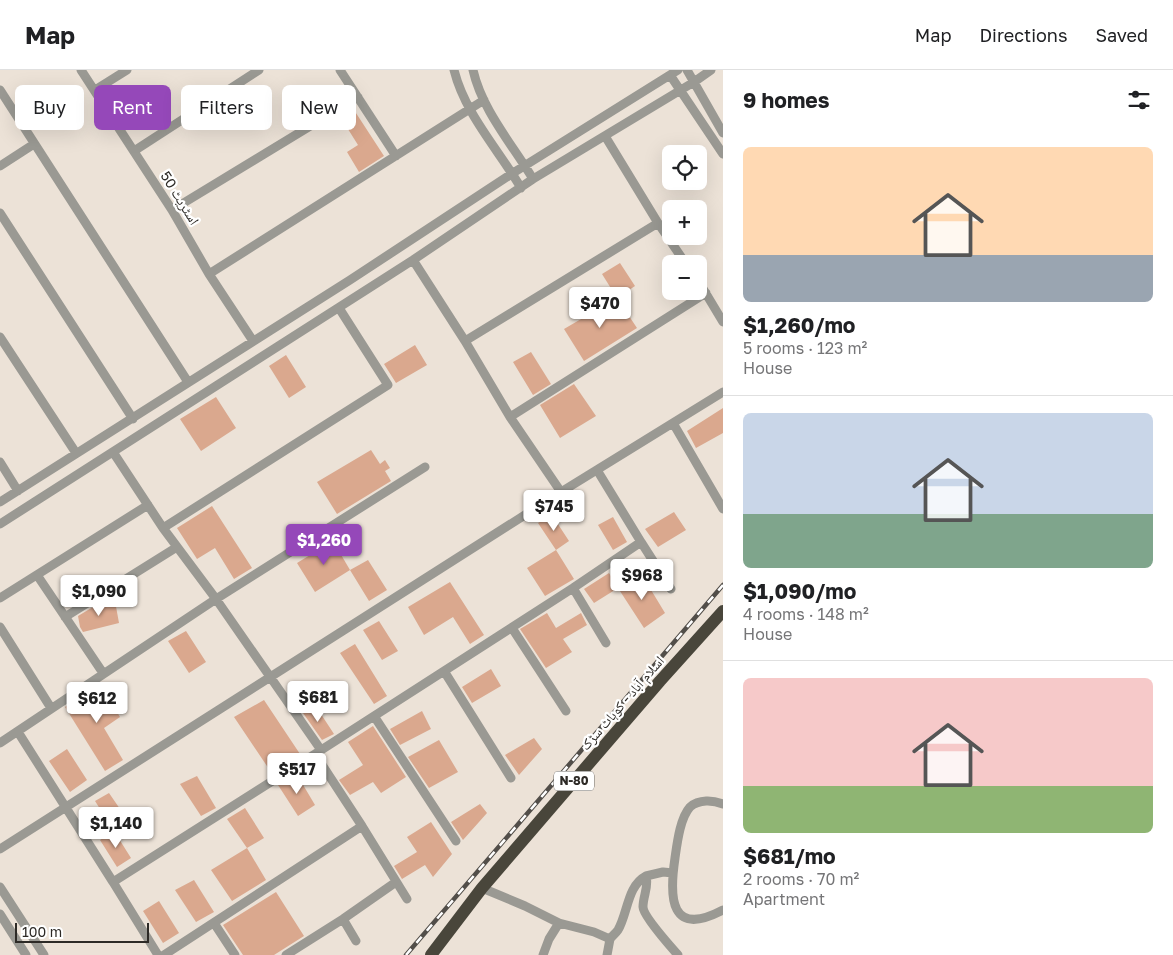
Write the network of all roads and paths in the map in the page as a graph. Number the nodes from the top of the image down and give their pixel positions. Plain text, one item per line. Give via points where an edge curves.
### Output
1 (81, 70) edge
2 (127, 70) edge
3 (259, 70) edge
4 (340, 70) edge
5 (454, 70) edge
6 (473, 70) edge
7 (687, 70) edge
8 (711, 70) edge
9 (674, 72) edge
10 (694, 82) junction
11 (102, 85) edge
12 (0, 90) edge
13 (94, 90) edge
14 (680, 90) junction
15 (358, 98) junction
16 (484, 100) junction
17 (470, 109) junction
18 (120, 130) edge
19 (722, 131) edge
20 (605, 136) junction
21 (34, 144) junction
22 (134, 151) junction
23 (723, 154) edge
24 (396, 156) junction
25 (0, 166) edge
26 (526, 166) junction
27 (513, 173) junction
28 (533, 179) junction
29 (521, 188) junction
30 (172, 210) junction
31 (0, 213) edge
32 (658, 223) junction
33 (680, 255) edge
34 (413, 260) junction
35 (209, 274) junction
36 (707, 295) edge
37 (695, 300) edge
38 (339, 308) junction
39 (723, 322) edge
40 (0, 337) edge
41 (253, 341) junction
42 (465, 341) junction
43 (218, 363) junction
44 (228, 378) junction
45 (188, 382) junction
46 (723, 392) edge
47 (510, 417) junction
48 (133, 418) junction
49 (673, 424) junction
50 (113, 452) junction
51 (76, 453) junction
52 (0, 462) edge
53 (424, 467) dead end
54 (597, 470) junction
55 (18, 491) junction
56 (561, 492) junction
57 (0, 502) edge
58 (148, 505) junction
59 (723, 509) edge
60 (0, 524) edge
61 (163, 528) junction
62 (641, 542) junction
63 (177, 547) junction
64 (37, 575) junction
65 (572, 588) junction
66 (671, 589) dead end
67 (0, 598) edge
68 (216, 599) junction
69 (723, 611) edge
70 (65, 617) junction
71 (0, 628) edge
72 (512, 628) junction
73 (606, 643) dead end
74 (444, 671) junction
75 (103, 674) junction
76 (270, 677) junction
77 (51, 708) junction
78 (566, 711) dead end
79 (374, 716) junction
80 (18, 732) junction
81 (0, 743) edge
82 (318, 752) junction
83 (511, 778) dead end
84 (723, 804) edge
85 (65, 808) junction
86 (362, 826) junction
87 (456, 841) dead end
88 (0, 849) edge
89 (673, 873) junction
90 (646, 876) junction
91 (113, 882) junction
92 (396, 882) junction
93 (0, 887) edge
94 (482, 888) junction
95 (407, 899) dead end
96 (723, 910) edge
97 (0, 914) edge
98 (343, 919) junction
99 (214, 922) junction
100 (559, 923) junction
101 (610, 939) junction
102 (356, 941) dead end
103 (26, 955) edge
104 (44, 955) edge
105 (158, 955) edge
106 (164, 955) edge
107 (235, 955) edge
108 (286, 955) edge
109 (431, 955) edge
110 (544, 955) edge
111 (607, 955) edge
112 (678, 955) edge

1 - 13 street, اسٹریٹ 50
2 - 11 street
3 - 22 street
4 - 15 street
5 - 17 street
6 - 16 street
7 - 10 street
8 - 10 street
9 - 14 street
9 - 26 street
10 - 14 street
10 - 19 street
12 - 21 street
14 - 20 street
14 - 23 street
15 - 24 street
15 - 30 street
16 - 17 street
16 - 26 street
17 - 24 street
17 - 27 street
18 - 22 street, اسٹریٹ 50
20 - 28 street
20 - 32 street
21 - 25 street
21 - 45 street
22 - 30 street, اسٹریٹ 50
24 - 35 street
26 - 27 street
26 - 28 street
27 - 29 street
27 - 41 street
28 - 29 street
29 - 34 street
30 - 35 street, اسٹریٹ 50
31 - 48 street
32 - 33 street
32 - 42 street
34 - 38 street
34 - 42 street
35 - 41 street, اسٹریٹ 50
36 - 39 street
37 - 47 street
38 - 44 street
38 - 61 street via 388,385
40 - 51 street
41 - 43 street
42 - 47 street
43 - 44 street
43 - 45 street
44 - 50 street
45 - 48 street
46 - 49 street
47 - 56 street
48 - 51 street
49 - 54 street
49 - 59 street
50 - 58 street
50 - 60 street
51 - 55 street
52 - 55 street
53 - 68 street
54 - 56 street
54 - 62 street
55 - 57 street
56 - 76 street
58 - 61 street
58 - 64 street
61 - 63 street
62 - 65 street
62 - 66 street
63 - 68 street
63 - 70 street
64 - 67 street
64 - 70 street
65 - 72 street
65 - 73 street
68 - 75 street
68 - 76 street
69 - 94 highway, اسلام آباد - کوہاٹ سڑک / N-80
70 - 75 street
71 - 77 street
72 - 74 street
72 - 78 street
74 - 79 street
74 - 83 street
75 - 77 street
76 - 82 street
76 - 85 street
77 - 80 street
79 - 82 street
79 - 87 street
80 - 81 street
80 - 85 street
82 - 86 street
82 - 91 street
84 - 89 street via 708,800 689,808 678,833
85 - 88 street
85 - 91 street
86 - 92 street
86 - 99 street
89 - 90 street
89 - 96 street via 672,894 675,907 682,916 705,919
90 - 101 street via 634,888 618,930
90 - 112 street via 644,912
91 - 105 street
92 - 95 street
92 - 98 street
93 - 104 street
94 - 100 street
94 - 109 highway, اسلام آباد - کوہاٹ سڑک / N-80
97 - 103 street
98 - 102 street
98 - 108 street
99 - 106 street
99 - 107 street
100 - 101 street
100 - 110 street
101 - 111 street

